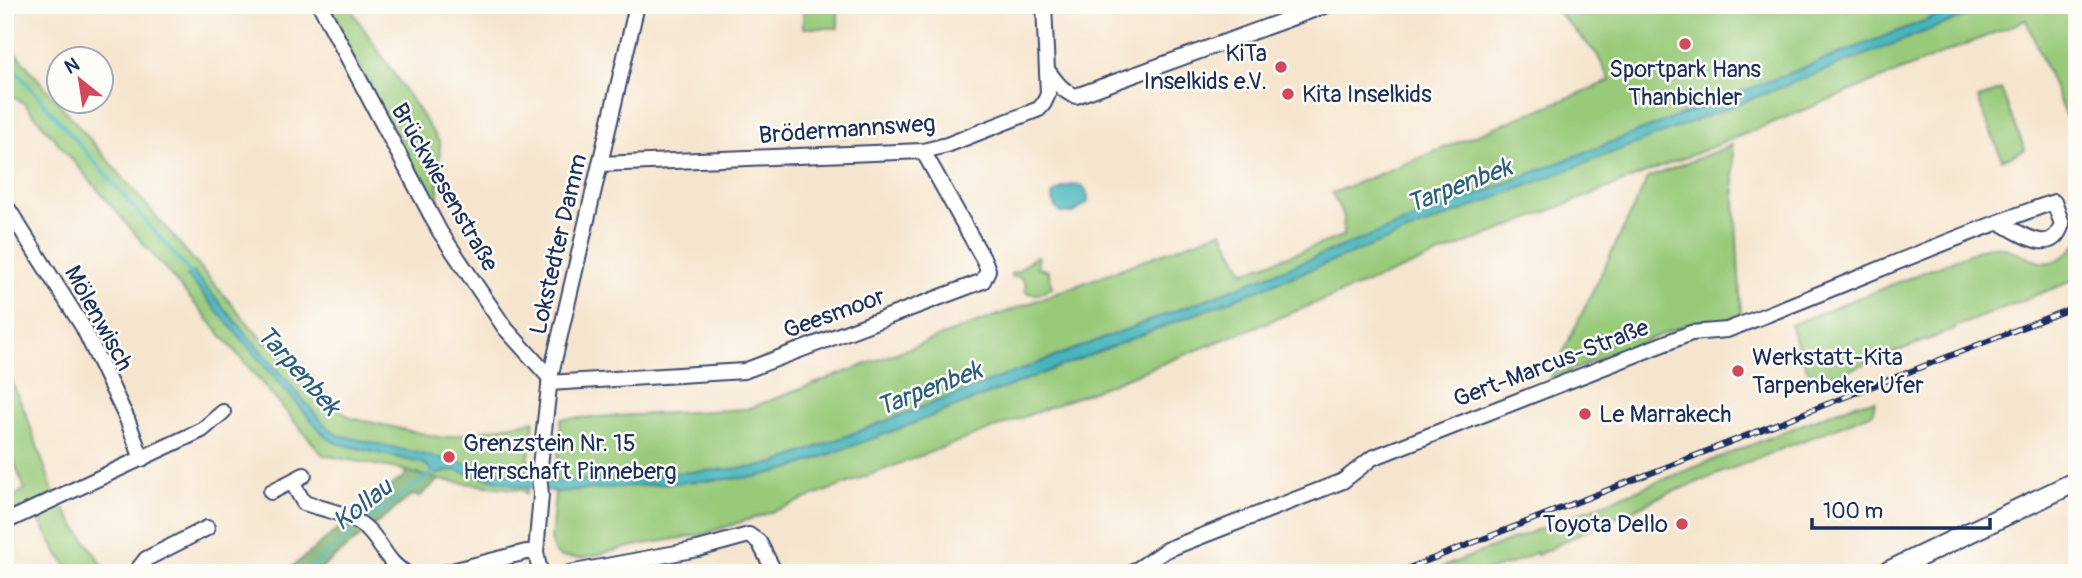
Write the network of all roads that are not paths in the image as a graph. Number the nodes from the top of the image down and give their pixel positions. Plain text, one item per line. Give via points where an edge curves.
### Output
1 (320, 5) edge
2 (637, 5) edge
3 (1044, 5) edge
4 (1327, 5) edge
5 (1048, 72) junction
6 (923, 151) junction
7 (600, 164) junction
8 (5, 204) edge
9 (1998, 222) dead end
10 (550, 380) junction
11 (223, 412) dead end
12 (142, 459) junction
13 (2077, 481) edge
14 (271, 492) dead end
15 (5, 522) edge
16 (206, 528) dead end
17 (536, 551) junction
18 (135, 573) edge
19 (406, 573) edge
20 (444, 573) edge
21 (540, 573) edge
22 (569, 573) edge
23 (775, 573) edge
24 (1132, 573) edge
25 (1885, 573) edge

1 - 10 street, Brückwiesenstraße via 446,242 505,328
2 - 7 street, Lokstedter Damm
3 - 5 street
4 - 5 street via 1076,96 1068,94
5 - 6 street, Brödermannsweg via 1048,94 1039,109
6 - 7 street, Brödermannsweg
6 - 10 street, Geesmoor via 985,262 988,270 983,281 744,371
7 - 10 street, Lokstedter Damm
8 - 12 street, Mölenwisch via 83,327
9 - 24 street, Gert-Marcus-Straße via 1758,319 1727,330 1690,333 1372,458 1343,481 1166,550
10 - 17 street, Lokstedter Damm
11 - 12 street via 202,430
12 - 15 street
13 - 25 main road
14 - 19 street via 298,479 304,503 357,521 397,569
16 - 18 street via 146,559
17 - 20 street
17 - 21 street, Lokstedter Damm
22 - 23 street via 749,535 760,542

